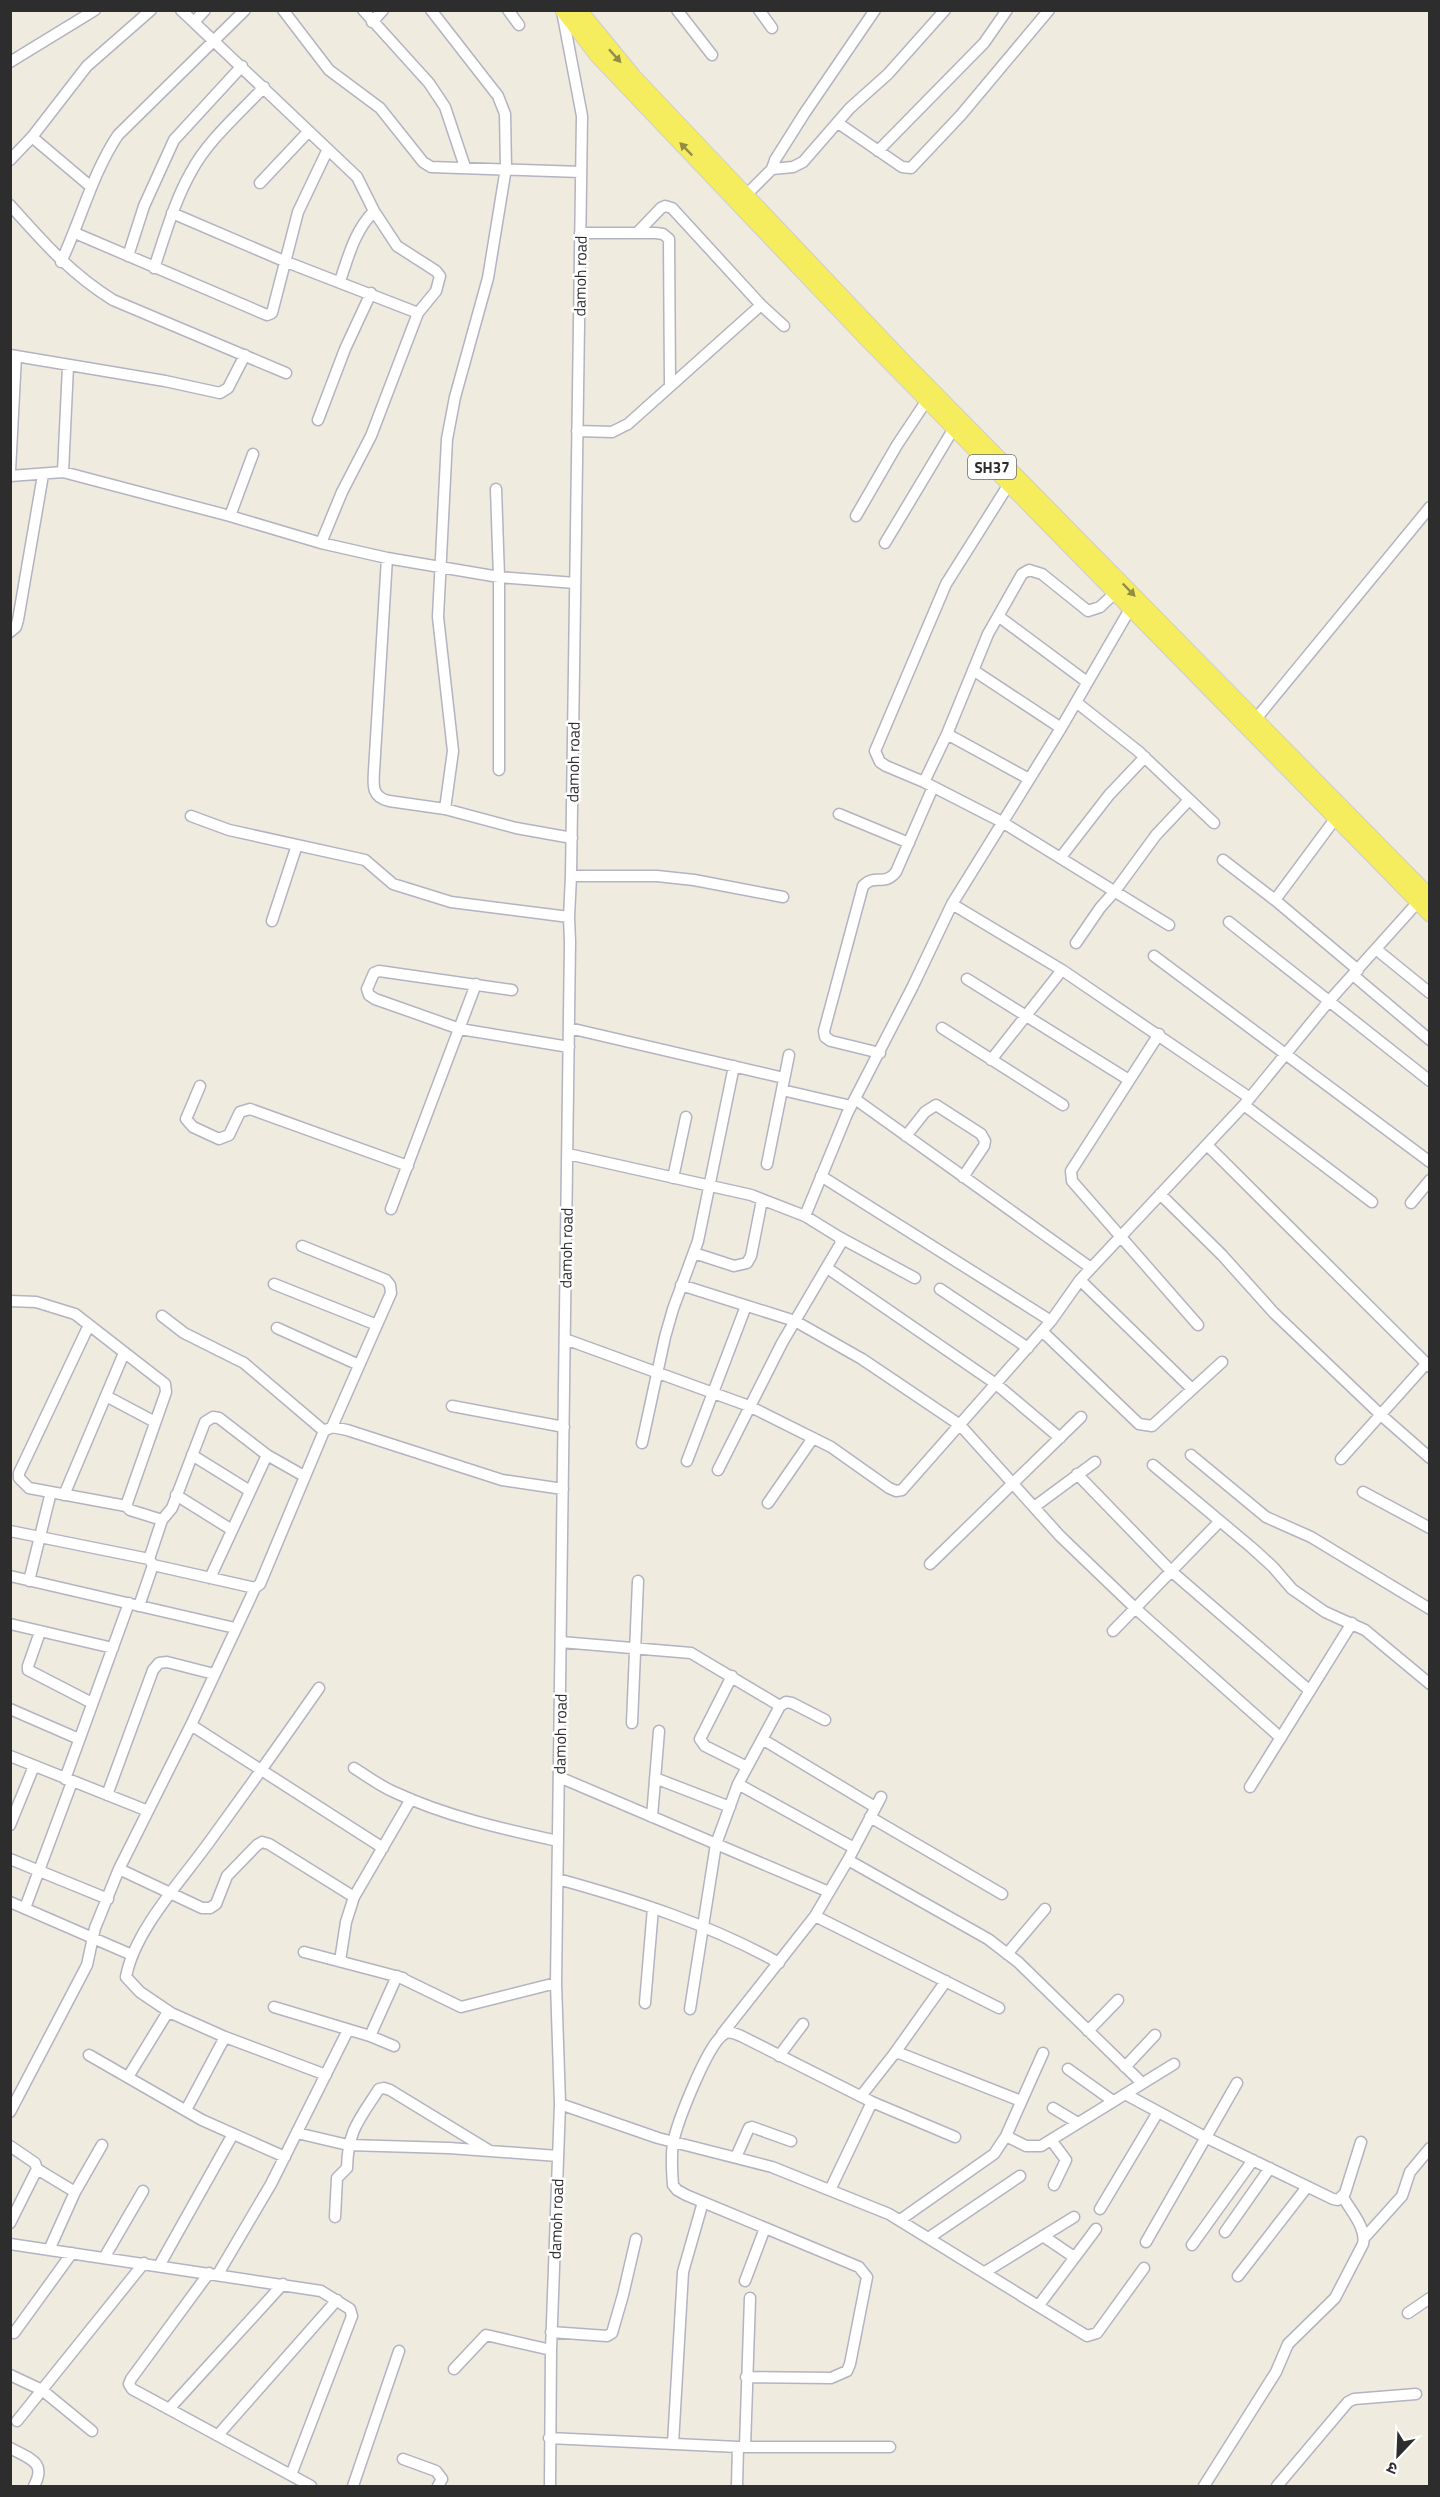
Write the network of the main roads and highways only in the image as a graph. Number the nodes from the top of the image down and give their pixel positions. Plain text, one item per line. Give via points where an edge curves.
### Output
1 (562, 10) edge
2 (579, 10) edge
3 (1424, 900) edge
4 (1430, 914) edge

3 -> 1 main road, SH37 via 1335,819 954,428 604,63
2 -> 3 main road, SH37 via 633,76 904,362 1255,720
3 - 4 main road, SH37

